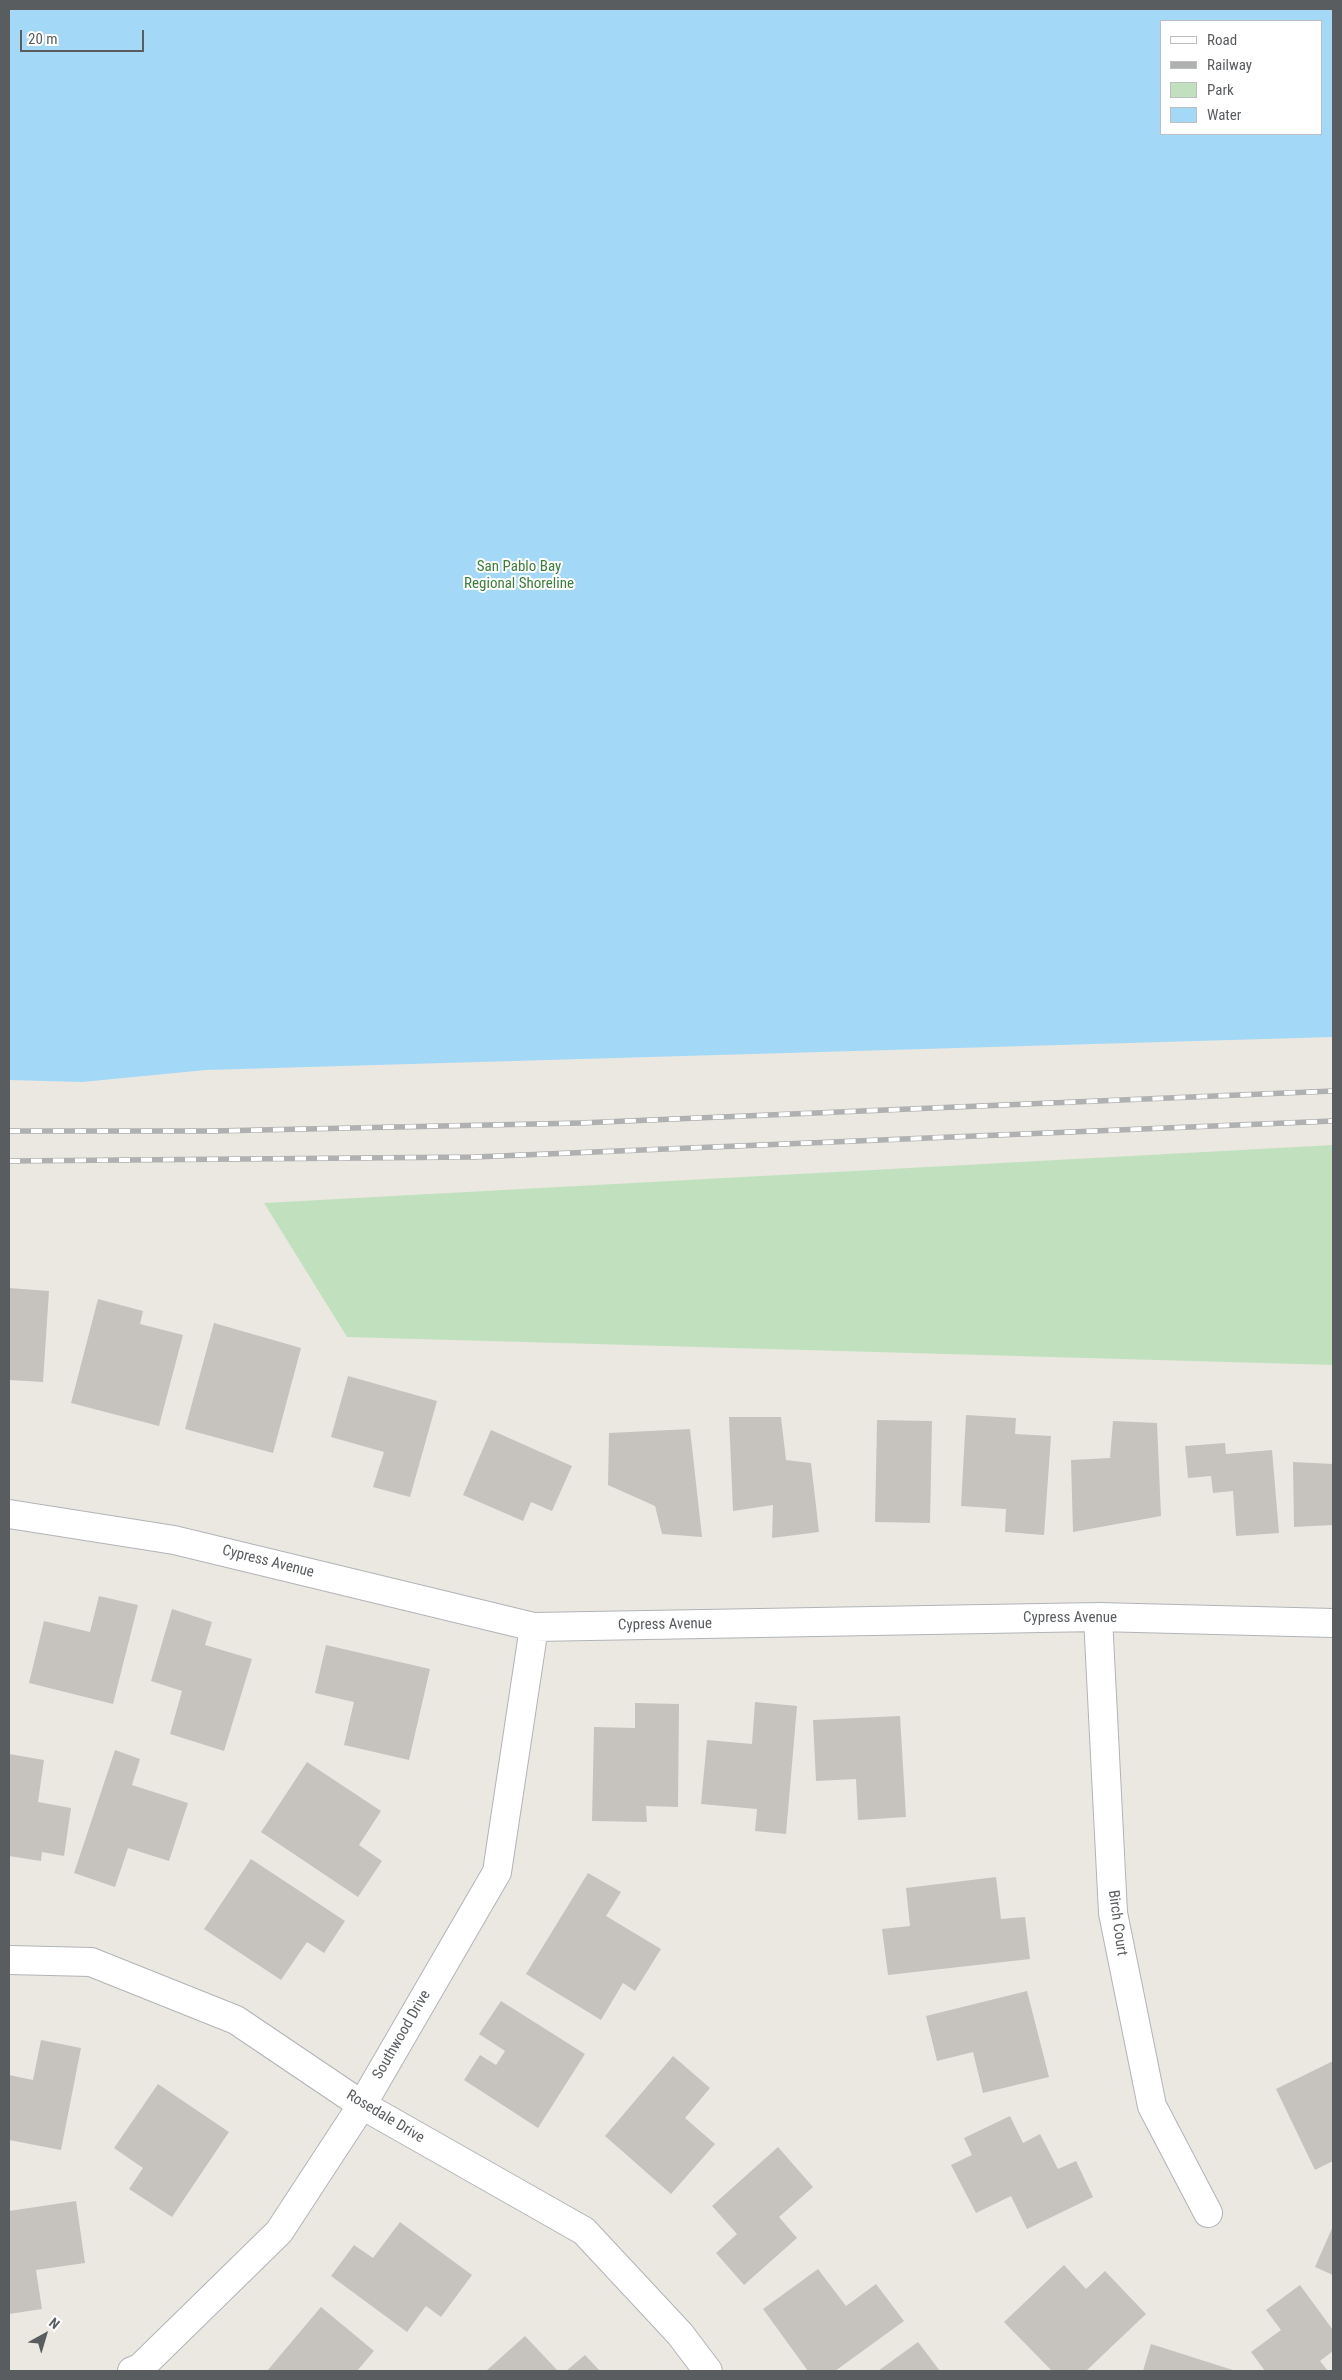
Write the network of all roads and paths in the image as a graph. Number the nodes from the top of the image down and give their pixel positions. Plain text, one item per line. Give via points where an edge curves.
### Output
1 (9, 1514) edge
2 (1098, 1617) junction
3 (1333, 1623) edge
4 (534, 1627) junction
5 (9, 1960) edge
6 (362, 2105) junction
7 (1208, 2213) dead end
8 (132, 2371) edge
9 (708, 2371) edge

1 - 4 street, Cypress Avenue via 174,1540
2 - 3 street, Cypress Avenue
2 - 4 street, Cypress Avenue
2 - 7 street, Birch Court via 1113,1914 1152,2106
4 - 6 street, Southwood Drive via 497,1872
5 - 6 street, Rosedale Drive via 90,1962 236,2020
6 - 8 street, Southwood Drive via 279,2232 140,2368
6 - 9 street, Rosedale Drive via 584,2231 680,2334

